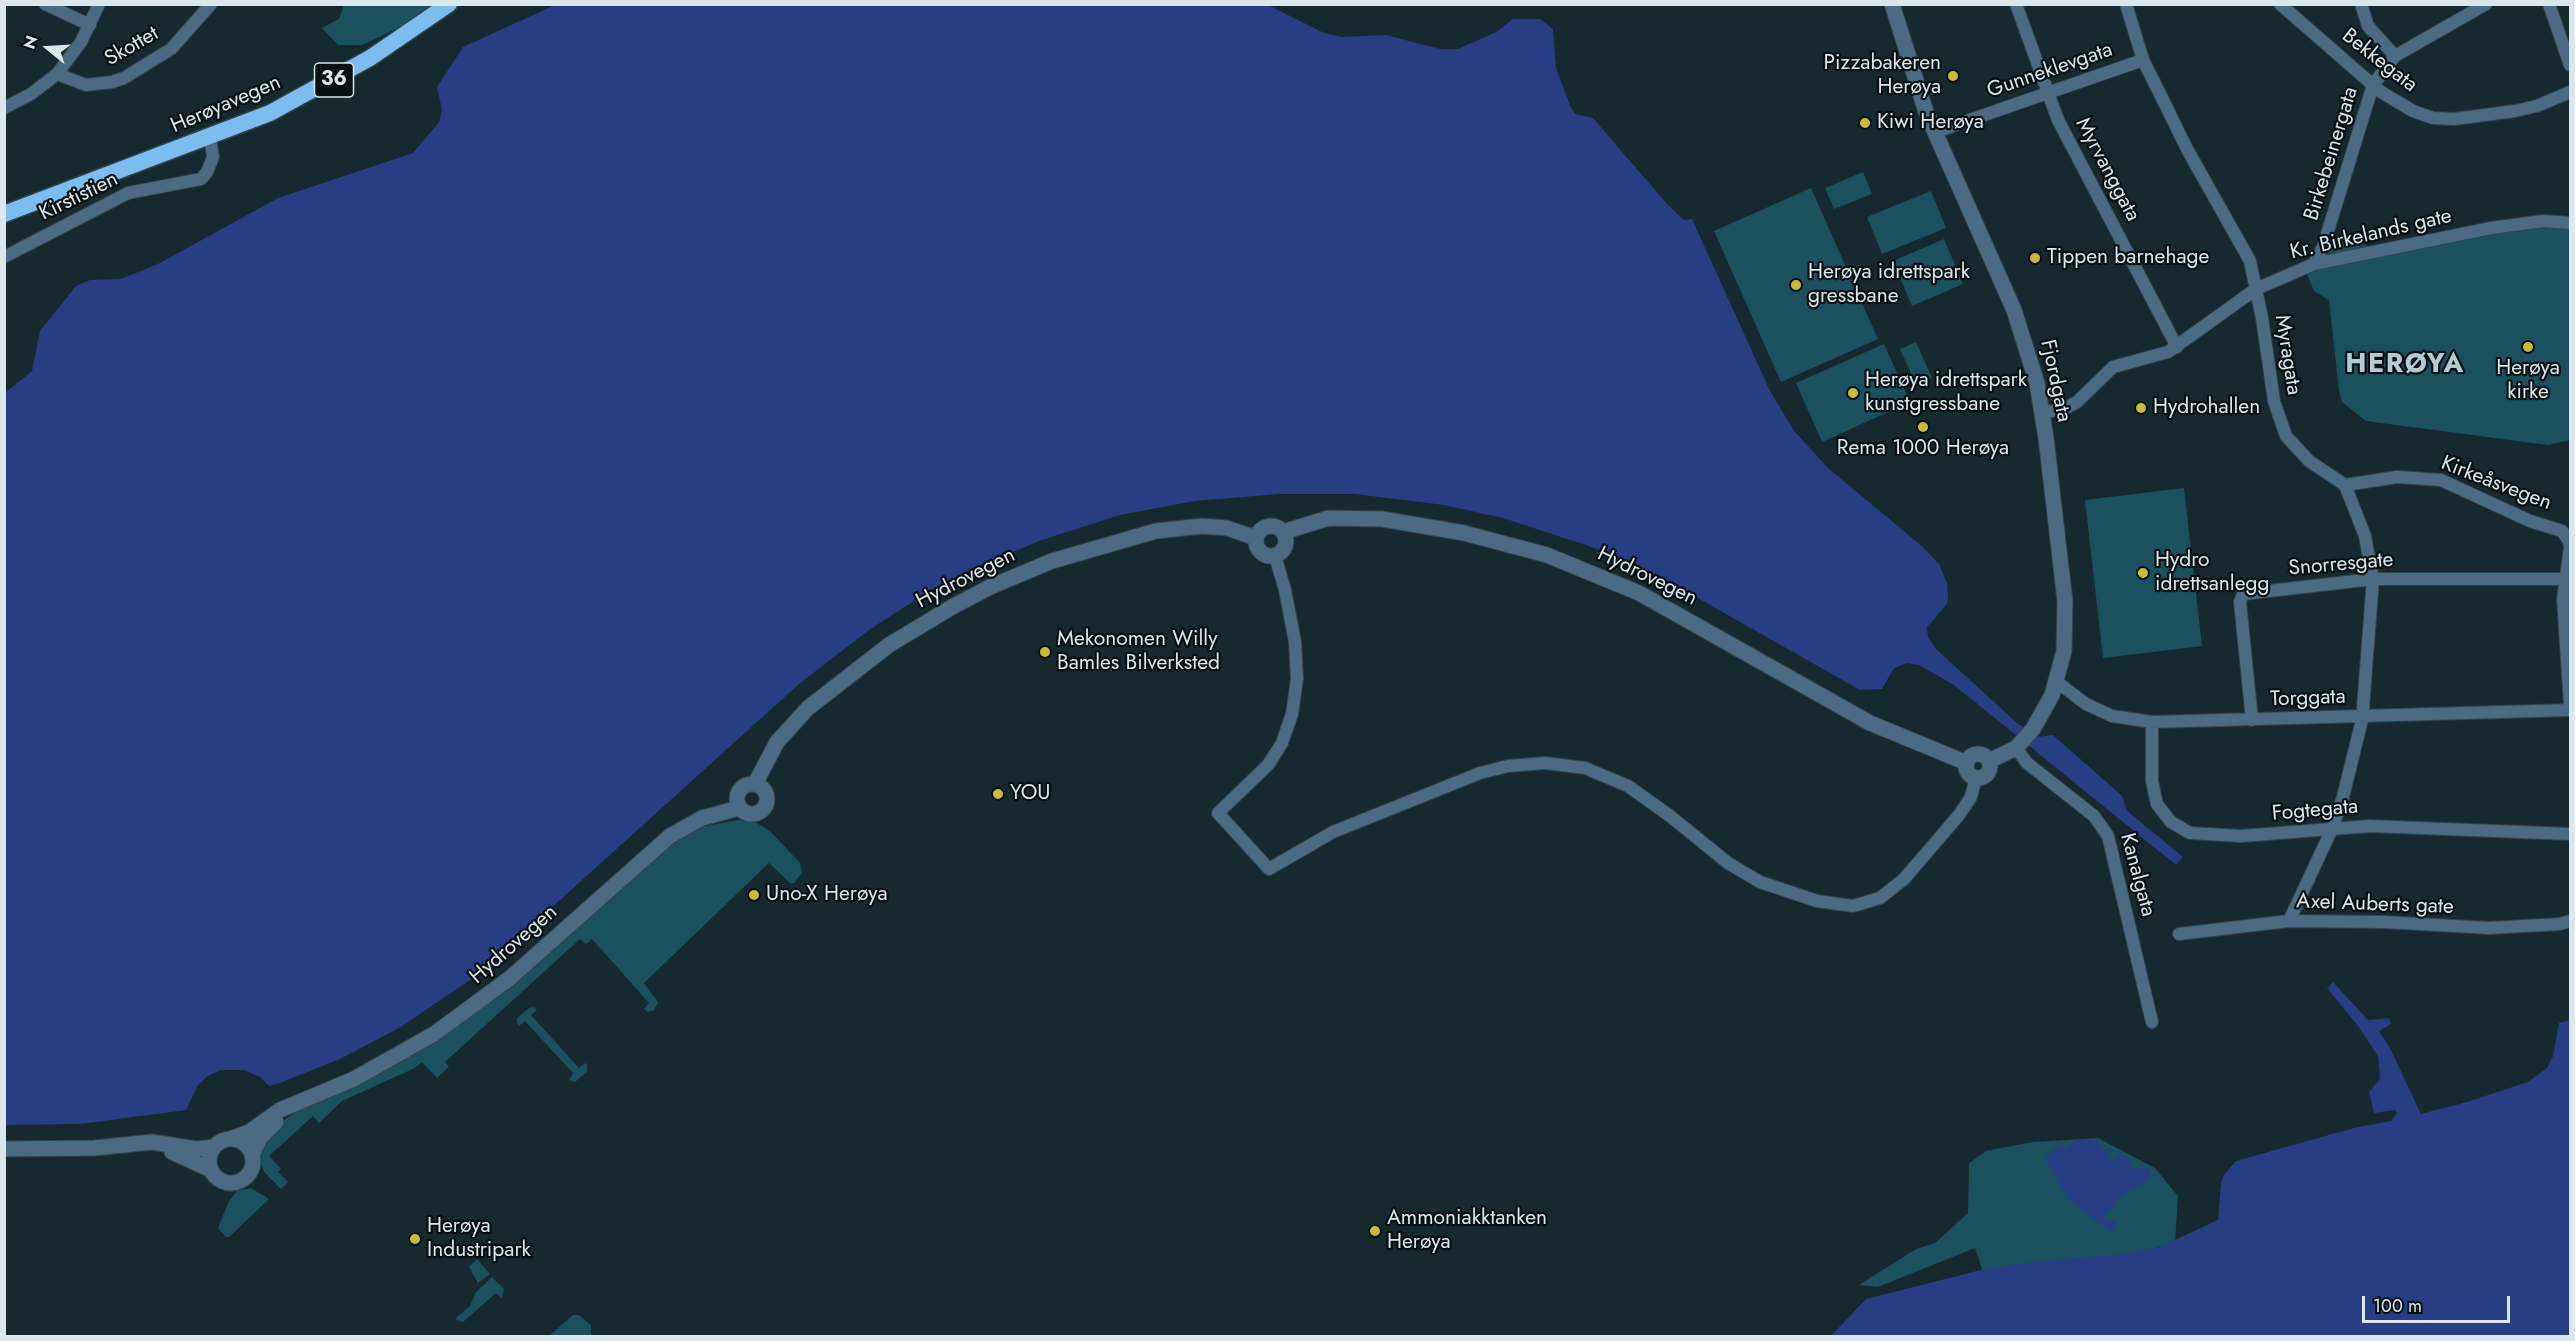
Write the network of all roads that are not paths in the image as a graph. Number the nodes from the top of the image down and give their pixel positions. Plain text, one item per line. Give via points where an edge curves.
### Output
1 (45, 4) edge
2 (99, 4) edge
3 (211, 4) edge
4 (449, 4) edge
5 (1892, 4) edge
6 (2016, 4) edge
7 (2126, 4) edge
8 (2280, 4) edge
9 (2361, 4) edge
10 (2486, 4) edge
11 (2549, 4) edge
12 (90, 25) junction
13 (2395, 56) junction
14 (2143, 60) junction
15 (2571, 64) edge
16 (57, 74) junction
17 (2373, 85) junction
18 (2571, 92) edge
19 (2046, 93) junction
20 (4, 108) edge
21 (1935, 132) junction
22 (210, 138) junction
23 (4, 214) edge
24 (2571, 223) edge
25 (4, 257) edge
26 (2314, 264) junction
27 (2256, 289) junction
28 (2176, 347) junction
29 (2042, 413) junction
30 (2346, 485) junction
31 (1283, 532) junction
32 (1256, 538) junction
33 (1275, 556) junction
34 (2373, 579) junction
35 (2568, 579) edge
36 (2056, 682) junction
37 (2571, 705) edge
38 (2571, 710) edge
39 (2363, 712) junction
40 (2252, 720) junction
41 (2152, 722) junction
42 (2023, 740) junction
43 (1989, 761) junction
44 (1967, 763) junction
45 (1976, 778) junction
46 (755, 784) junction
47 (739, 807) junction
48 (2332, 829) junction
49 (2571, 834) edge
50 (2289, 921) junction
51 (2571, 921) edge
52 (2179, 934) dead end
53 (2152, 1022) dead end
54 (304, 1101) junction
55 (230, 1139) junction
56 (140, 1145) junction
57 (214, 1147) junction
58 (4, 1149) edge
59 (252, 1155) junction
60 (211, 1170) junction

1 - 12 street
2 - 12 street
3 - 16 street, Skottet via 171,49 124,78 86,85
4 - 22 highway, Herøyavegen / 36 via 325,85
5 - 21 street, Fjordgata
6 - 19 street, Myrvanggata
7 - 14 street, Myragata
8 - 17 street, Bekkegata
9 - 13 street via 2368,26
10 - 13 street, Birkebeinergata
11 - 15 street
12 - 16 street
13 - 17 street, Birkebeinergata
14 - 19 street, Gunneklevgata
14 - 27 street, Myragata via 2250,261
16 - 20 street
17 - 18 street, Bekkegata via 2413,111 2433,118 2454,119 2537,106
17 - 26 street, Birkebeinergata via 2326,238
19 - 21 street, Gunneklevgata
19 - 28 street, Myrvanggata
21 - 29 street, Fjordgata via 2014,310
22 - 23 highway, Herøyavegen / 36
22 - 25 street, Kirstistien via 213,157 201,179 128,193
24 - 26 street, Kr. Birkelands gate via 2492,228
26 - 27 street, Kr. Birkelands gate
27 - 28 street, Kr. Birkelands gate
27 - 30 street, Myragata via 2274,401 2286,436 2309,461
28 - 29 street, Kr. Birkelands gate via 2113,368 2077,402
29 - 36 street, Fjordgata via 2065,601 2065,642
30 - 34 street via 2365,536
30 - 35 street, Kirkeåsvegen via 2416,476 2460,487 2530,521 2562,531 2570,548
31 - 32 street via 1270,526
31 - 33 street via 1284,549
31 - 44 street, Hydrovegen via 1329,518 1382,519 1464,532 1547,555 1639,593 1870,723
32 - 33 street via 1260,552
32 - 46 street, Hydrovegen via 1227,528 1202,526 1156,531 1052,561 990,587 889,645 815,702 777,742
33 - 45 street via 1295,642 1297,679 1292,714 1282,743 1268,765 1218,813 1269,869 1333,832 1480,773 1545,763 1585,768 1629,786 1728,864 1760,882 1817,901 1860,905 1880,898 1904,879 1959,815 1971,797
34 - 35 street, Snorresgate
34 - 39 street
34 - 40 street, Snorresgate via 2243,594 2240,602
35 - 37 street, Kirkeåsvegen via 2563,598
36 - 41 street, Torggata via 2086,704 2112,716
36 - 42 street, Fjordgata via 2043,713
38 - 39 street, Torggata
39 - 40 street, Torggata
39 - 48 street
40 - 41 street, Torggata
41 - 48 street, Fogtegata via 2154,794 2163,814 2180,829 2241,837
42 - 43 street
42 - 53 street, Kanalgata via 2027,763 2102,824 2111,846
43 - 44 street via 1977,754
43 - 45 street via 1988,774
44 - 45 street via 1967,771
46 - 47 street via 739,790
46 - 47 street via 767,795 766,806 755,814
47 - 54 street, Hydrovegen via 702,818 670,836 510,978 451,1023 385,1063
48 - 49 street, Fogtegata via 2403,826
48 - 50 street
50 - 51 street, Axel Auberts gate via 2489,928
50 - 52 street, Axel Auberts gate
54 - 55 street, Hydrovegen
54 - 59 street, Hydrovegen via 266,1131
55 - 57 street
55 - 59 street via 244,1143
56 - 57 street via 152,1142 196,1149
56 - 58 street
56 - 60 street via 183,1155
57 - 60 street via 209,1158
59 - 60 street via 248,1173 235,1182 219,1179

